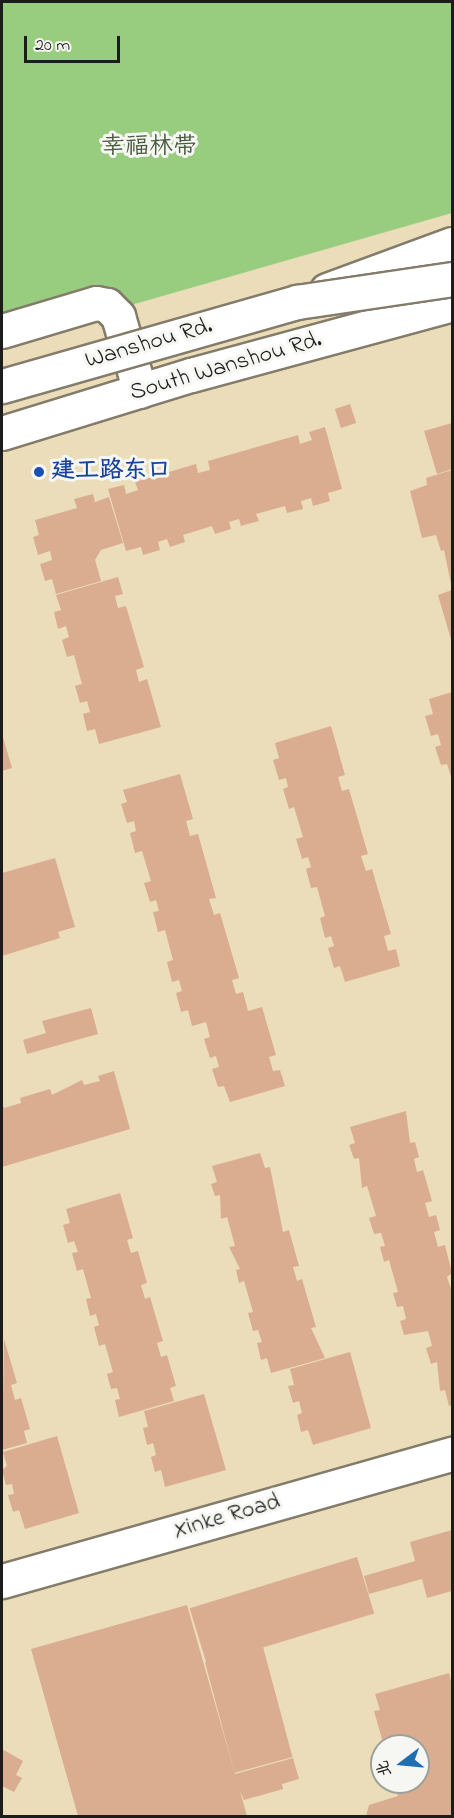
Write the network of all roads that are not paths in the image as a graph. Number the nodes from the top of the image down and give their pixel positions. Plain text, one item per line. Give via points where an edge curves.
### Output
1 (453, 244) edge
2 (453, 279) edge
3 (297, 302) junction
4 (453, 304) edge
5 (2, 331) edge
6 (2, 386) edge
7 (140, 391) junction
8 (2, 433) edge
9 (453, 1454) edge
10 (2, 1581) edge

1 - 3 main road, bridge
2 - 3 main road, bridge
3 - 6 main road, Wanshou Rd., bridge
4 - 7 main road, South Wanshou Rd.
5 - 7 main road via 96,303 108,305 118,315
7 - 8 main road, South Wanshou Rd.
9 - 10 main road, Xinke Road

